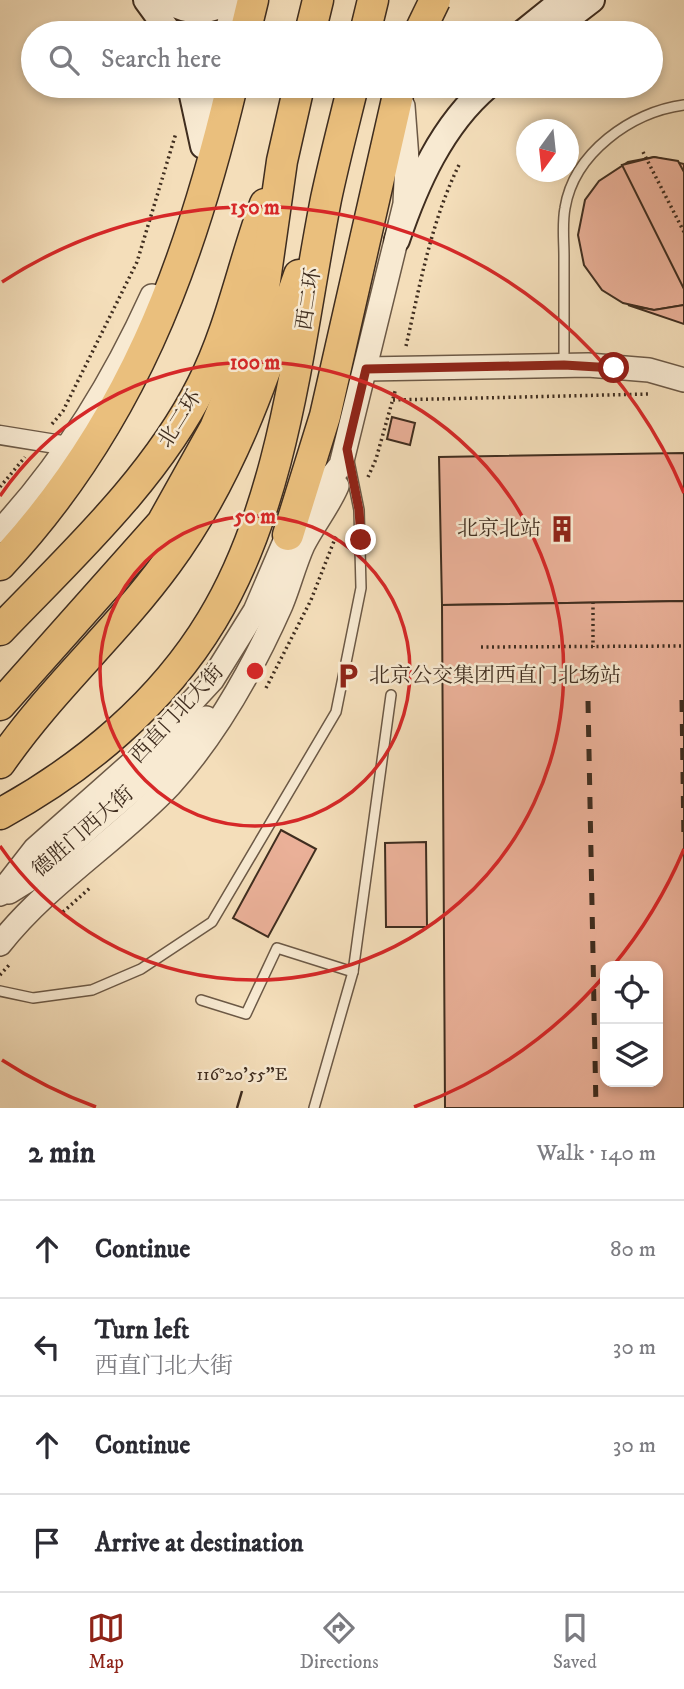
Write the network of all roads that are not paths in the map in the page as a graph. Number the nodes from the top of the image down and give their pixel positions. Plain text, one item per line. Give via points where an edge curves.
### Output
1 (146, 0) edge
2 (165, 0) edge
3 (228, 0) edge
4 (236, 0) edge
5 (253, 0) edge
6 (318, 0) edge
7 (373, 0) edge
8 (425, 0) edge
9 (435, 0) edge
10 (563, 0) edge
11 (592, 0) edge
12 (161, 21) edge
13 (230, 21) edge
14 (248, 21) edge
15 (313, 21) edge
16 (368, 21) edge
17 (421, 21) edge
18 (424, 21) edge
19 (427, 21) edge
20 (537, 21) edge
21 (565, 21) edge
22 (193, 98) edge
23 (213, 98) edge
24 (229, 98) edge
25 (296, 98) edge
26 (350, 98) edge
27 (397, 98) edge
28 (404, 98) edge
29 (474, 98) edge
30 (684, 105) edge
31 (203, 146) junction
32 (282, 161) junction
33 (326, 199) junction
34 (397, 240) junction
35 (564, 365) junction
36 (366, 369) junction
37 (684, 380) edge
38 (325, 416) junction
39 (0, 435) edge
40 (68, 446) junction
41 (347, 449) junction
42 (0, 531) edge
43 (288, 534) junction
44 (0, 565) edge
45 (228, 589) junction
46 (0, 630) edge
47 (247, 669) junction
48 (391, 695) dead end
49 (0, 705) edge
50 (0, 763) edge
51 (3, 812) edge
52 (0, 895) edge
53 (0, 944) edge
54 (353, 972) junction
55 (0, 991) edge
56 (201, 1000) dead end
57 (314, 1108) edge

1 - 12 main road
2 - 3 main road via 197,11 215,9
4 - 13 street
5 - 14 highway
6 - 15 highway
7 - 16 highway
8 - 17 street
8 - 19 main road
9 - 18 highway, bridge
10 - 20 main road
11 - 21 main road
22 - 31 main road
23 - 31 street
24 - 44 highway via 191,240 147,349 117,408 77,470
25 - 32 highway
26 - 33 highway, 西二环
27 - 38 highway
28 - 34 street, 西直门北大街 via 407,182
29 - 34 main road via 448,130
30 - 35 lane via 655,112 617,132 592,154 572,184 563,221
31 - 40 street via 183,218 154,293 110,381
32 - 46 highway, 北二环 via 218,348 190,408 130,490
32 - 49 highway via 270,263 258,311 232,390 198,463 152,537
33 - 45 highway, 西二环 via 287,406 255,523
33 - 50 highway via 264,380 213,492 161,571 48,698
34 - 36 street, 西直门北大街
35 - 36 street
35 - 37 street via 649,370
36 - 41 street, 西直门北大街
38 - 43 highway
38 - 45 highway
39 - 40 street
40 - 42 street
41 - 43 street, 西直门北大街 via 337,472
41 - 47 street via 334,493 303,545 282,603
41 - 55 lane via 359,510 361,588 336,712 212,922 141,969 92,990 33,998
43 - 52 street, 西直门北大街 via 243,633 209,684 148,749 35,849
45 - 51 highway via 194,646 141,710 76,766
47 - 52 street, 德胜门西大街 via 161,765 16,889
47 - 53 street via 211,732 172,782 35,906
48 - 54 lane
54 - 56 lane via 277,948 246,1014
54 - 57 lane

